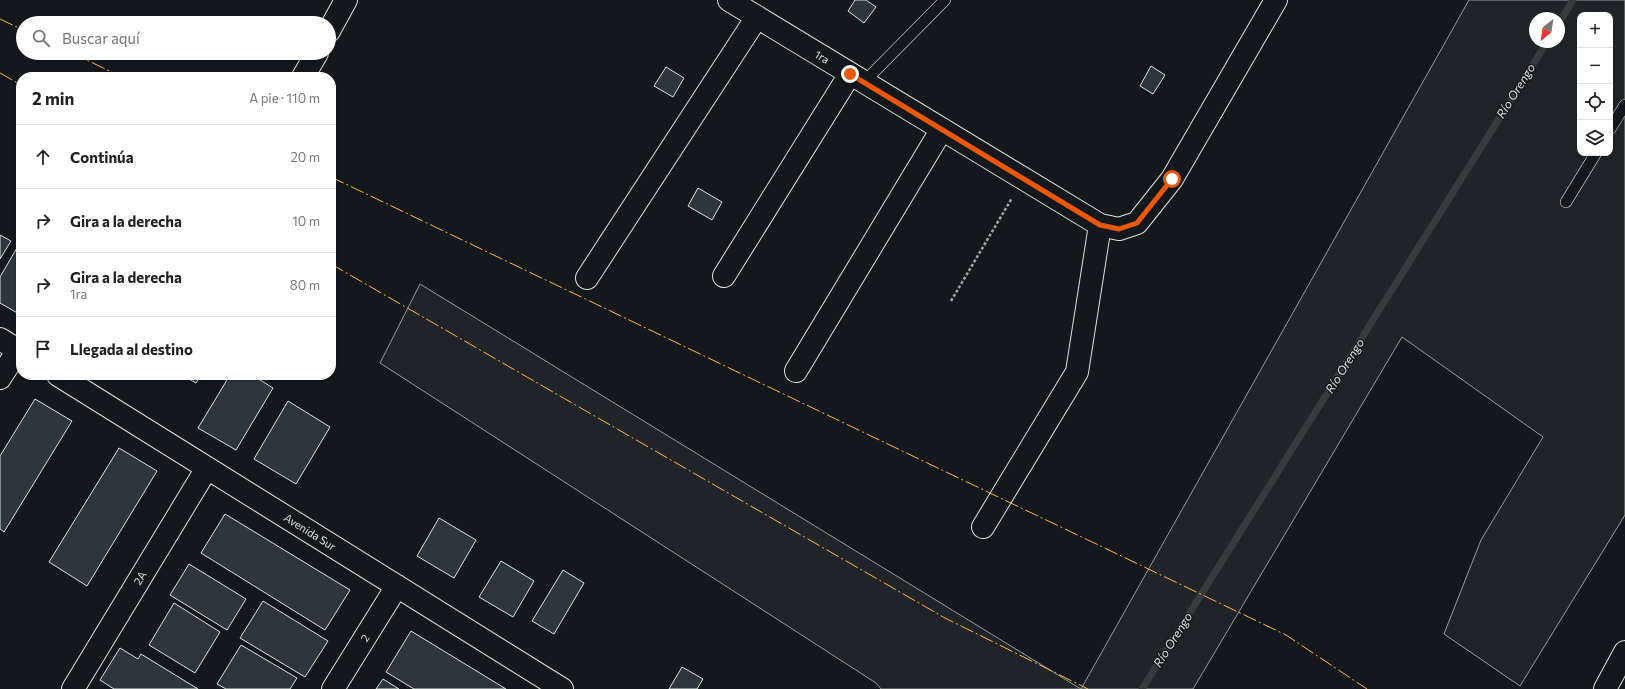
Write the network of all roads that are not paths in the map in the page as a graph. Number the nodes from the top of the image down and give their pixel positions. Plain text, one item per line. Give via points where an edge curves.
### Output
1 (346, 0) edge
2 (729, 0) edge
3 (945, 0) edge
4 (1276, 0) edge
5 (757, 17) junction
6 (336, 18) edge
7 (312, 60) edge
8 (306, 72) edge
9 (857, 78) junction
10 (1625, 105) edge
11 (1613, 125) edge
12 (942, 129) junction
13 (1594, 156) edge
14 (1566, 202) dead end
15 (1100, 225) junction
16 (724, 276) dead end
17 (587, 278) dead end
18 (13, 347) edge
19 (796, 371) dead end
20 (0, 378) edge
21 (66, 380) edge
22 (207, 468) junction
23 (983, 527) dead end
24 (396, 586) junction
25 (1625, 652) edge
26 (73, 689) edge
27 (333, 689) edge
28 (562, 689) edge
29 (1605, 689) edge

1 - 6 main road
2 - 5 main road, 1ra
3 - 9 lane
4 - 15 main road, 1ra via 1172,179 1137,223 1119,229
5 - 9 main road, 1ra
5 - 17 main road
7 - 8 main road
9 - 12 main road, 1ra
9 - 16 main road
10 - 11 lane
12 - 15 main road, 1ra
12 - 19 main road
13 - 14 lane
15 - 23 main road via 1077,372
18 - 20 main road
21 - 22 main road, Avenida Sur
22 - 24 main road, Avenida Sur
22 - 26 main road, 2A
24 - 27 main road, 2
24 - 28 main road, Avenida Sur
25 - 29 main road

